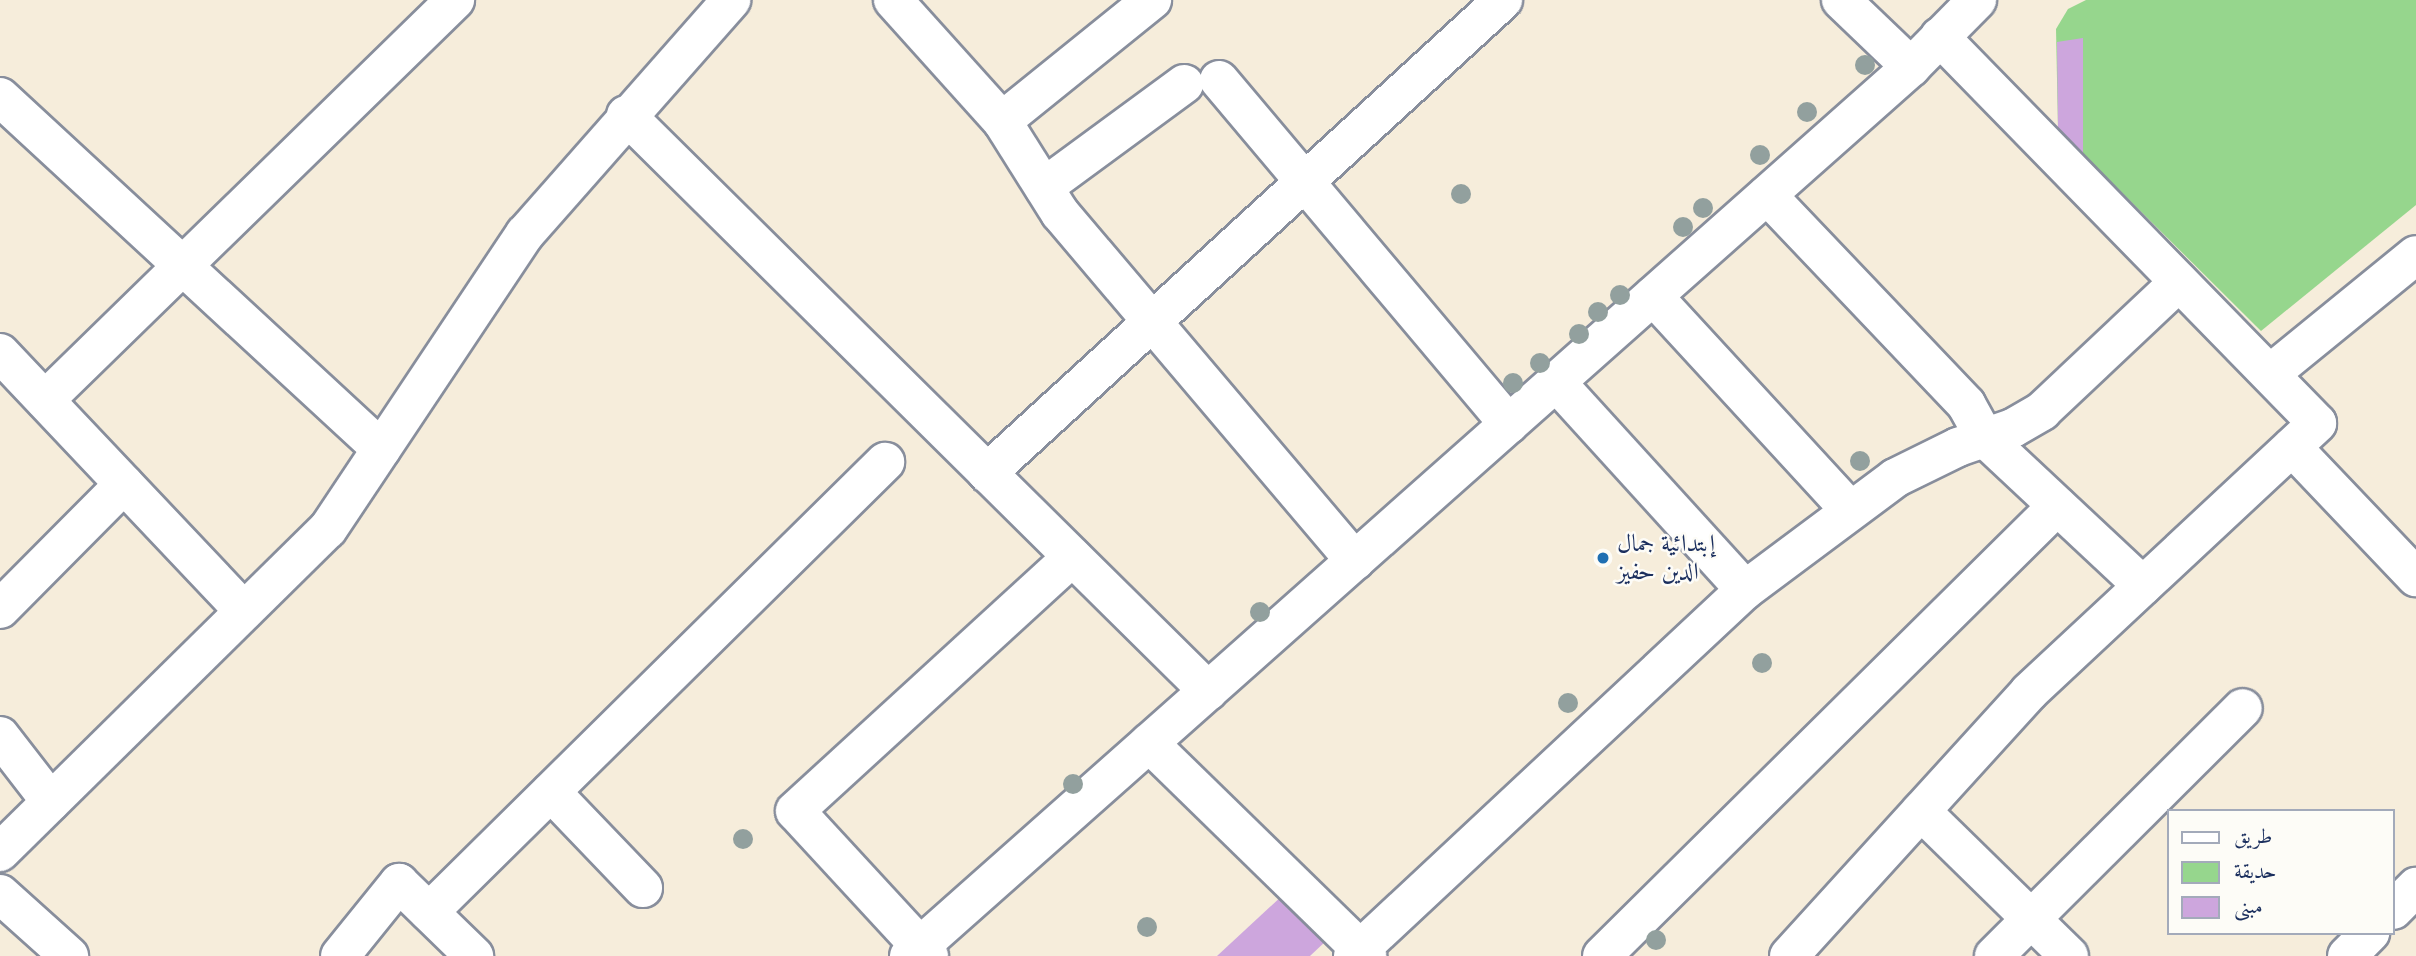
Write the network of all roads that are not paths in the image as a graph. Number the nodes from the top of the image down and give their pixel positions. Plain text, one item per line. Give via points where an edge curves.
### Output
1 (455, 0) edge
2 (731, 0) edge
3 (893, 0) edge
4 (1152, 0) edge
5 (1503, 0) edge
6 (1841, 0) edge
7 (1976, 0) edge
8 (1940, 37) junction
9 (1911, 67) junction
10 (0, 97) edge
11 (626, 115) junction
12 (1002, 121) junction
13 (1305, 181) junction
14 (1044, 187) junction
15 (1767, 195) junction
16 (2416, 254) edge
17 (183, 266) junction
18 (2179, 282) junction
19 (1653, 296) junction
20 (1152, 321) junction
21 (0, 353) edge
22 (2270, 374) junction
23 (1556, 382) junction
24 (45, 400) junction
25 (1509, 424) junction
26 (1985, 438) junction
27 (2291, 447) junction
28 (381, 449) junction
29 (885, 462) dead end
30 (987, 473) junction
31 (124, 484) junction
32 (2057, 506) junction
33 (1849, 509) junction
34 (1072, 557) junction
35 (1355, 561) junction
36 (2416, 577) edge
37 (2143, 586) junction
38 (1745, 590) junction
39 (0, 609) edge
40 (244, 611) junction
41 (1208, 691) junction
42 (2243, 708) dead end
43 (0, 736) edge
44 (1149, 743) junction
45 (551, 792) junction
46 (51, 802) junction
47 (1921, 811) junction
48 (0, 852) edge
49 (2416, 887) edge
50 (643, 888) dead end
51 (0, 894) edge
52 (2395, 908) edge
53 (429, 912) junction
54 (2031, 919) junction
55 (2368, 935) edge
56 (919, 953) edge
57 (1360, 954) edge
58 (69, 956) edge
59 (340, 956) edge
60 (474, 956) edge
61 (1602, 956) edge
62 (1789, 956) edge
63 (1994, 956) edge
64 (2069, 956) edge
65 (2347, 956) edge

1 - 17 street
2 - 11 street
3 - 12 street
4 - 12 street
5 - 13 street
6 - 9 street
7 - 8 street
8 - 9 street
8 - 18 street
9 - 15 street
10 - 17 street
11 - 28 street via 526,234
11 - 30 street
12 - 14 street
13 - 14 street via 1202,82
13 - 20 street
13 - 25 street
14 - 20 street via 1060,213
15 - 19 street
15 - 26 street via 1966,404
16 - 22 street
17 - 24 street
17 - 28 street
18 - 22 street
18 - 26 street via 2042,411
19 - 23 street
19 - 33 street
20 - 30 street
20 - 35 street
21 - 24 street
22 - 27 street via 2317,423
23 - 25 street
23 - 38 street
24 - 31 street
25 - 35 street
26 - 32 street
26 - 33 street via 1895,478
27 - 36 street
27 - 37 street
28 - 40 street via 328,529
29 - 45 street
30 - 34 street
31 - 39 street
31 - 40 street
32 - 37 street
32 - 61 street
33 - 38 street
34 - 41 street
34 - 56 street via 795,811
35 - 41 street
37 - 47 street via 2029,692
38 - 57 street
40 - 46 street
41 - 44 street
42 - 54 street
43 - 46 street
44 - 56 street
44 - 57 street
45 - 50 street
45 - 53 street
46 - 48 street
47 - 54 street
47 - 62 street
49 - 52 street
51 - 58 street
53 - 59 street via 400,883
53 - 60 street
54 - 63 street
54 - 64 street
55 - 65 street

